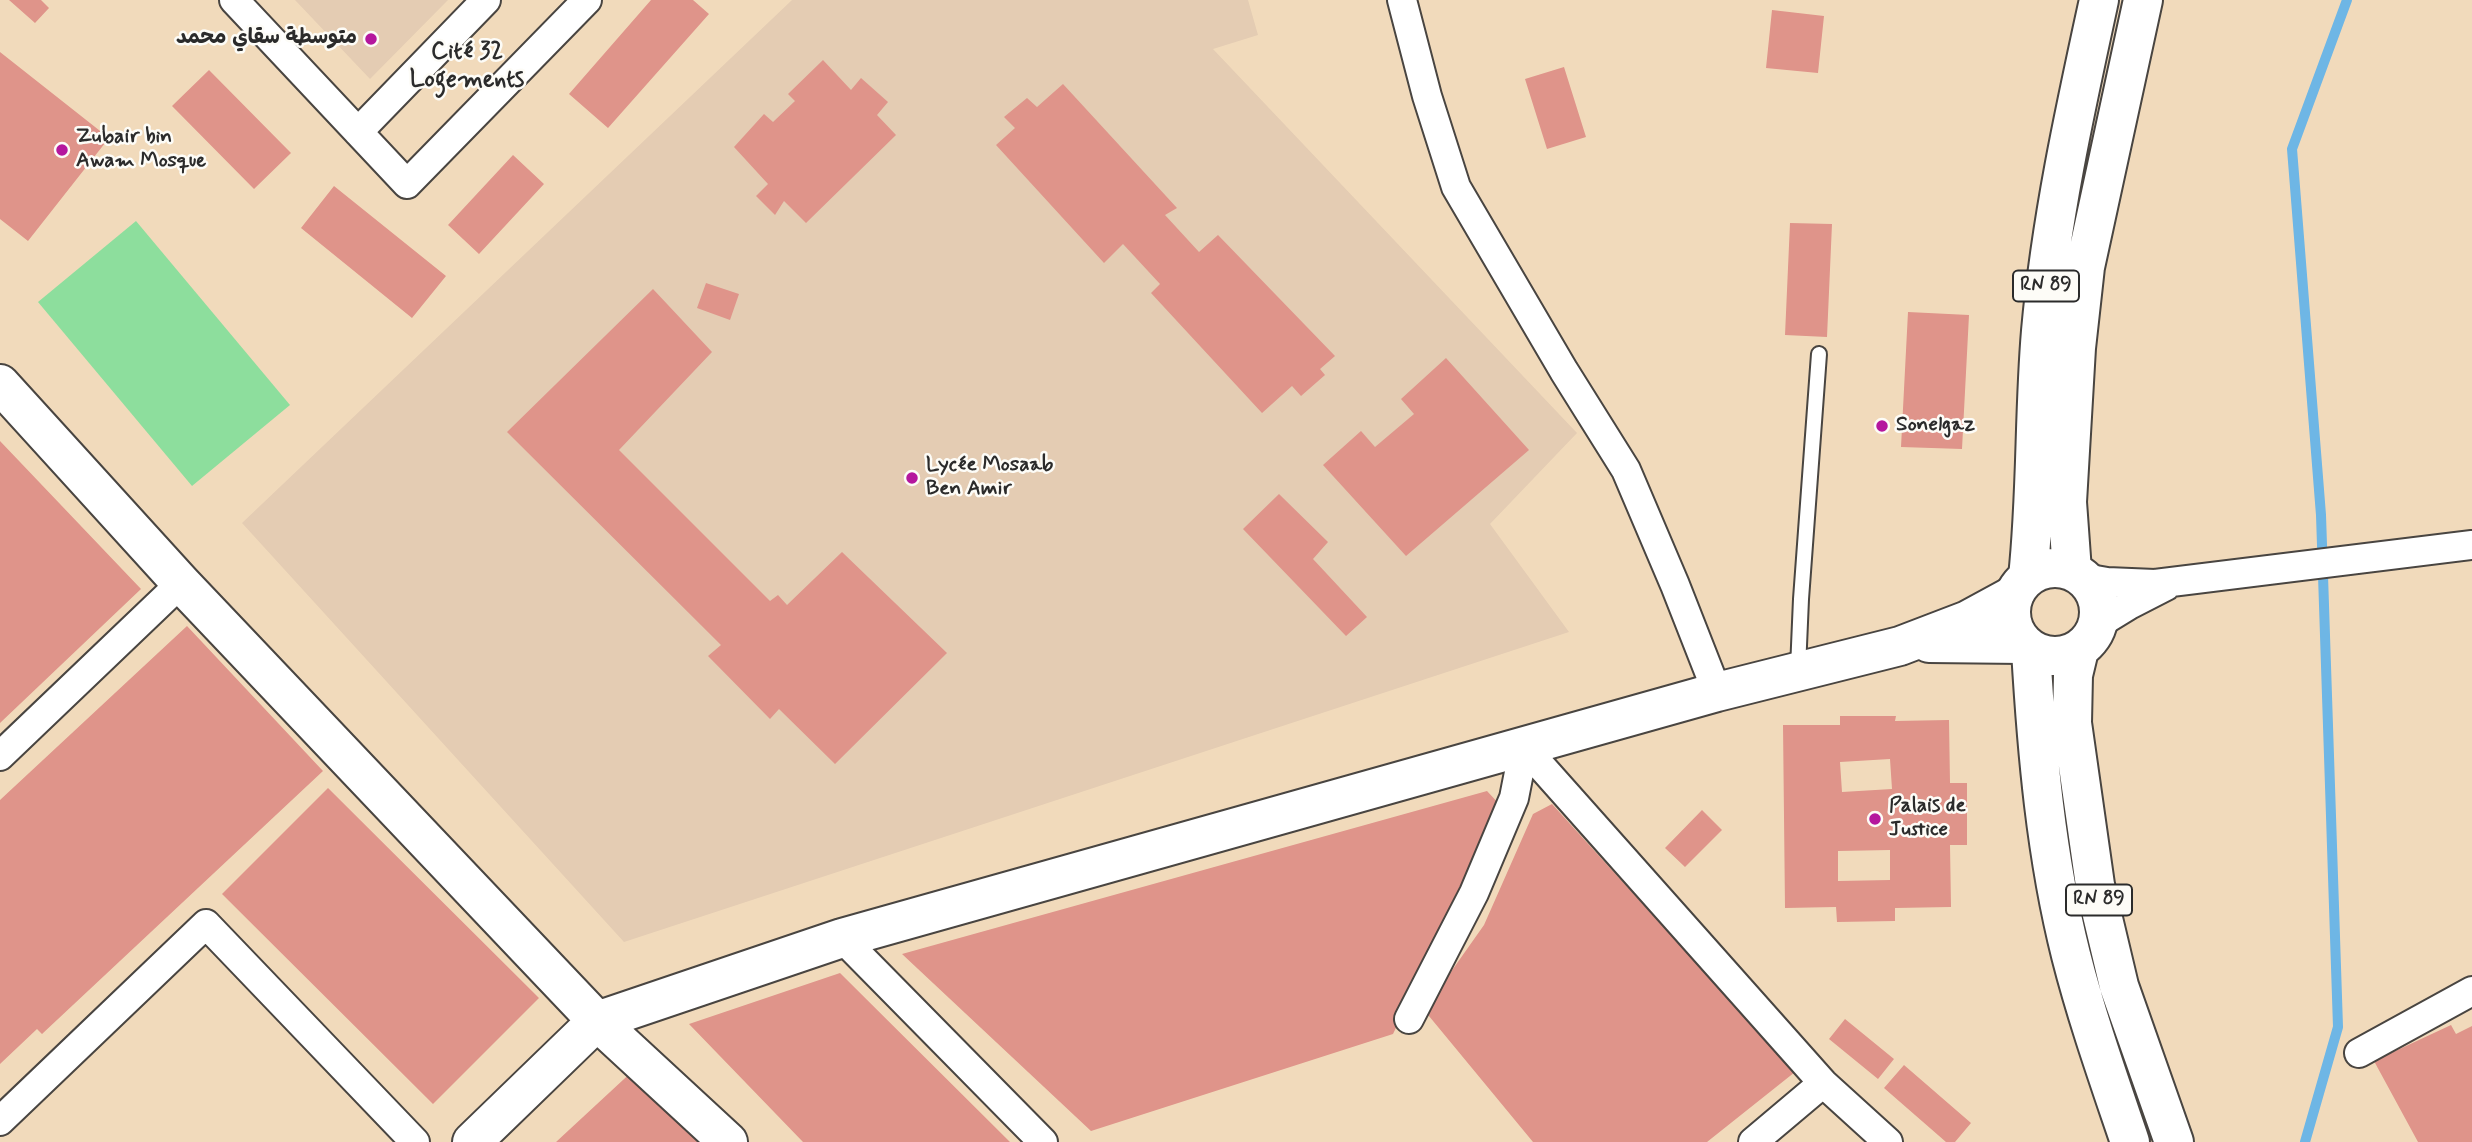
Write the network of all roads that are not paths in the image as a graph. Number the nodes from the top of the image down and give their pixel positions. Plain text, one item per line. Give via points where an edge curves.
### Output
1 (233, 0) edge
2 (486, 0) edge
3 (587, 0) edge
4 (1402, 0) edge
5 (2099, 0) edge
6 (2143, 0) edge
7 (359, 132) junction
8 (2067, 148) junction
9 (2108, 157) junction
10 (1819, 354) dead end
11 (0, 384) edge
12 (2472, 545) edge
13 (2078, 575) junction
14 (2178, 581) junction
15 (181, 583) junction
16 (2021, 586) junction
17 (2088, 637) junction
18 (1899, 646) junction
19 (2027, 647) junction
20 (1798, 670) junction
21 (1717, 692) junction
22 (1524, 747) junction
23 (0, 756) edge
24 (2084, 817) junction
25 (2046, 822) junction
26 (842, 938) junction
27 (2472, 991) edge
28 (1409, 1019) dead end
29 (597, 1021) junction
30 (2359, 1053) dead end
31 (1823, 1083) junction
32 (0, 1121) edge
33 (415, 1142) edge
34 (472, 1142) edge
35 (728, 1142) edge
36 (1043, 1142) edge
37 (1753, 1142) edge
38 (1888, 1142) edge
39 (2130, 1142) edge
40 (2174, 1142) edge

1 - 7 street
2 - 7 street
3 - 7 street via 407,184
4 - 21 street via 1456,187 1626,470
5 - 8 street, RN 89
6 - 9 street, RN 89
8 - 9 street
8 - 16 street, RN 89 via 2041,333 2033,527
9 - 13 street, RN 89 via 2085,267 2076,348 2067,502
10 - 20 lane
11 - 15 street
12 - 14 street
13 - 14 street via 2131,584
13 - 16 street via 2057,568 2042,570
13 - 17 street via 2094,591 2099,607
14 - 17 street via 2137,600
15 - 23 street
15 - 29 street
16 - 18 street via 1968,620
16 - 19 street via 2010,612 2014,629
17 - 19 street via 2063,656 2046,656
17 - 24 street, RN 89 via 2073,675 2072,723
18 - 19 street via 1960,642
18 - 20 street
19 - 25 street, RN 89
20 - 21 street
21 - 22 street
22 - 26 street
22 - 28 street via 1514,798 1474,893
22 - 31 street
24 - 25 street
24 - 40 street, RN 89 via 2119,986
25 - 39 street, RN 89 via 2071,954
26 - 29 street
26 - 36 street
27 - 30 street
29 - 34 street
29 - 35 street
31 - 37 street
31 - 38 street
32 - 33 street via 206,925

